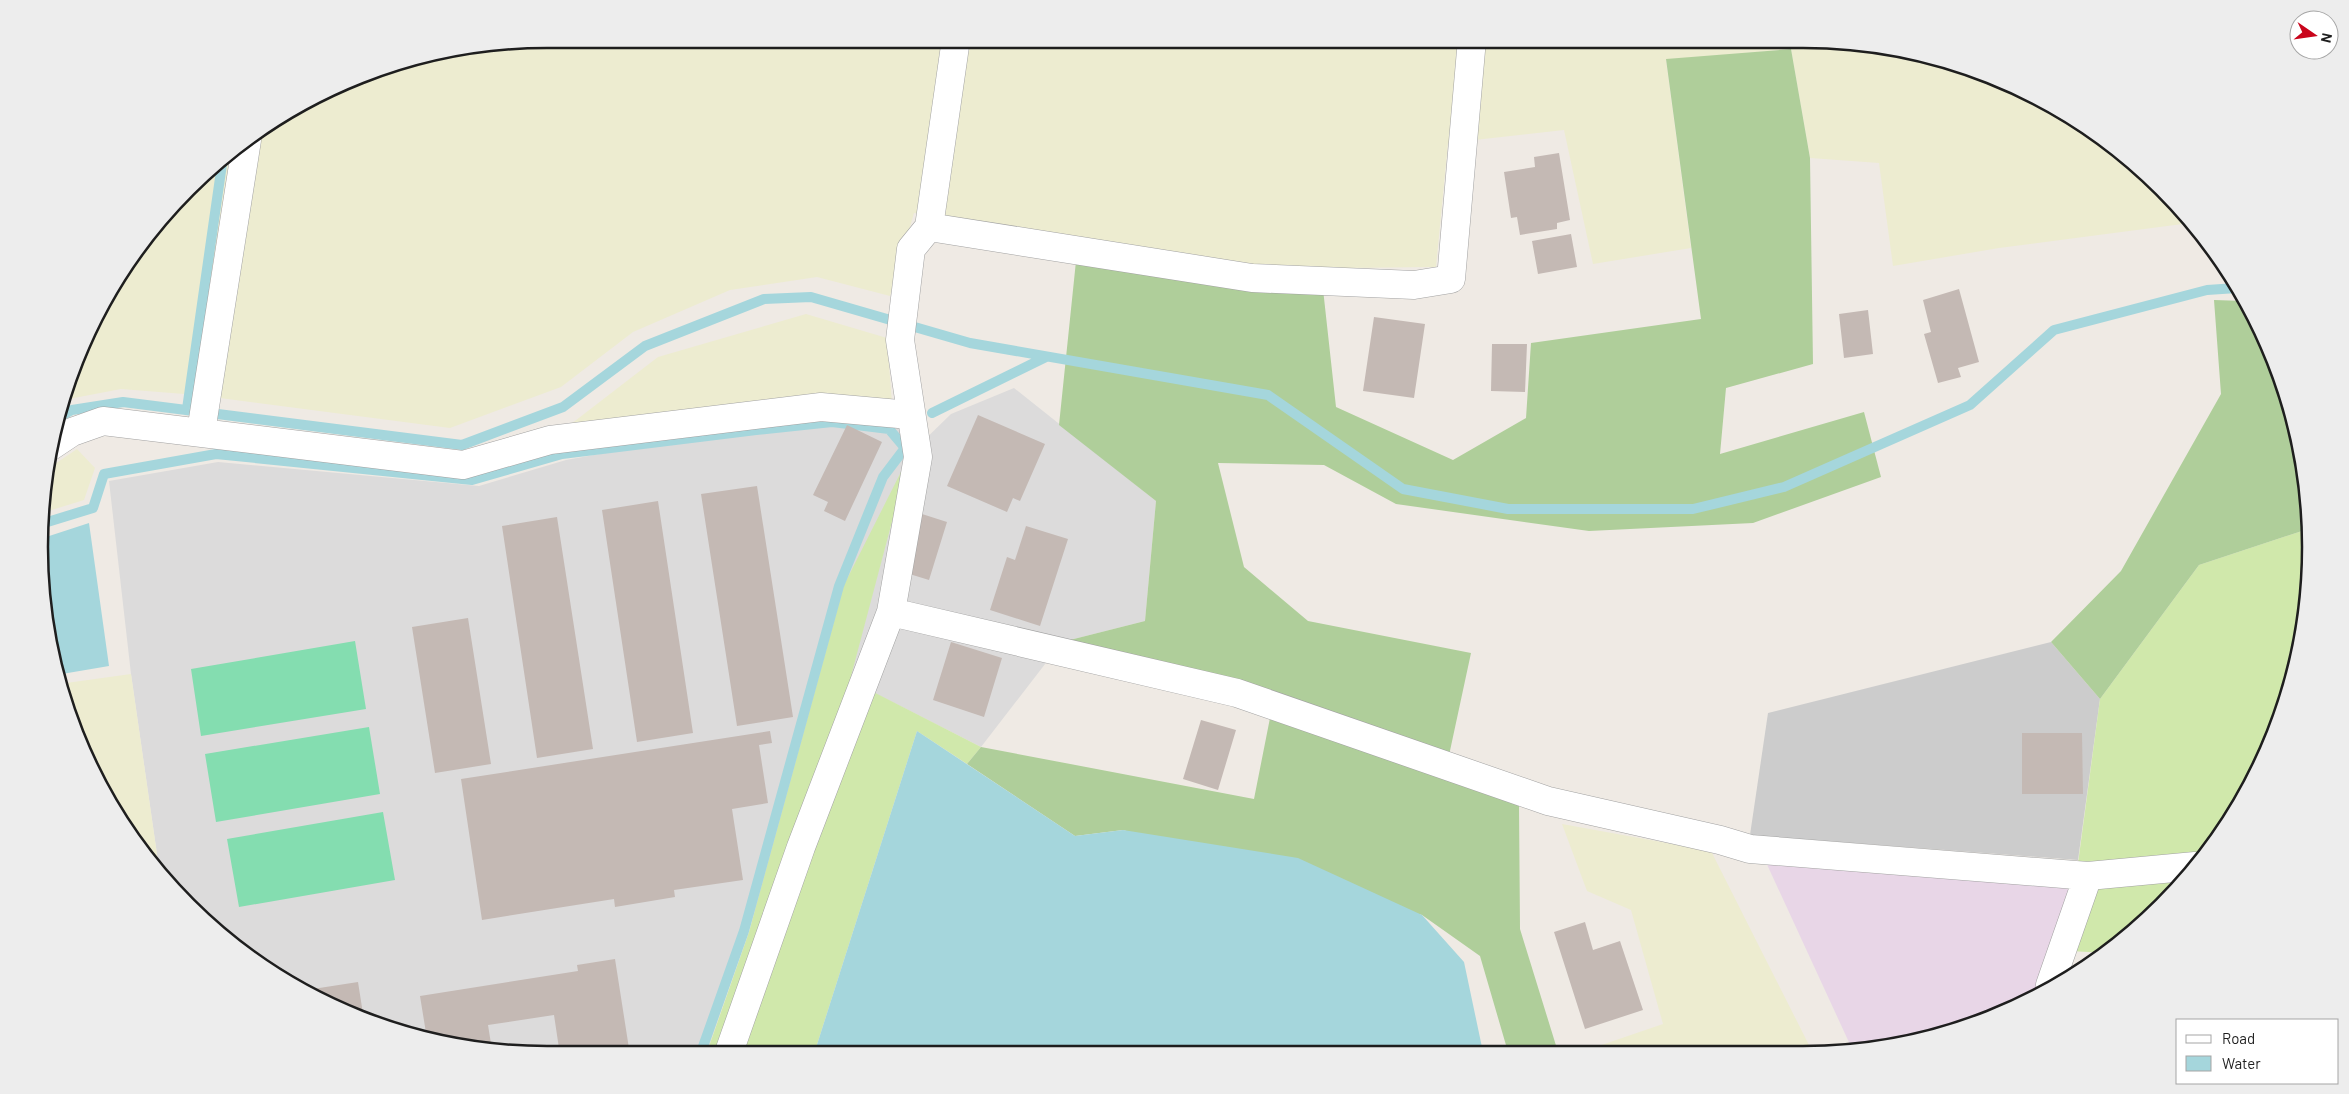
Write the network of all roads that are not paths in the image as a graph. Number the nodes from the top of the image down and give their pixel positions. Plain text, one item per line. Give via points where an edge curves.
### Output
1 (955, 48) edge
2 (1471, 48) edge
3 (246, 149) edge
4 (929, 227) junction
5 (910, 415) junction
6 (201, 432) junction
7 (59, 440) edge
8 (891, 612) junction
9 (2185, 867) edge
10 (2088, 876) junction
11 (2052, 980) edge
12 (731, 1046) edge

1 - 4 street
2 - 4 street via 1452,279 1414,285 1252,278
3 - 6 street
4 - 5 street via 911,249 903,306 900,340
5 - 6 street via 820,407 550,440 463,465
5 - 8 street via 918,457
6 - 7 street via 103,421 72,432
8 - 10 street via 1237,693 1548,801 1750,849
8 - 12 street via 801,848
9 - 10 street
10 - 11 street

